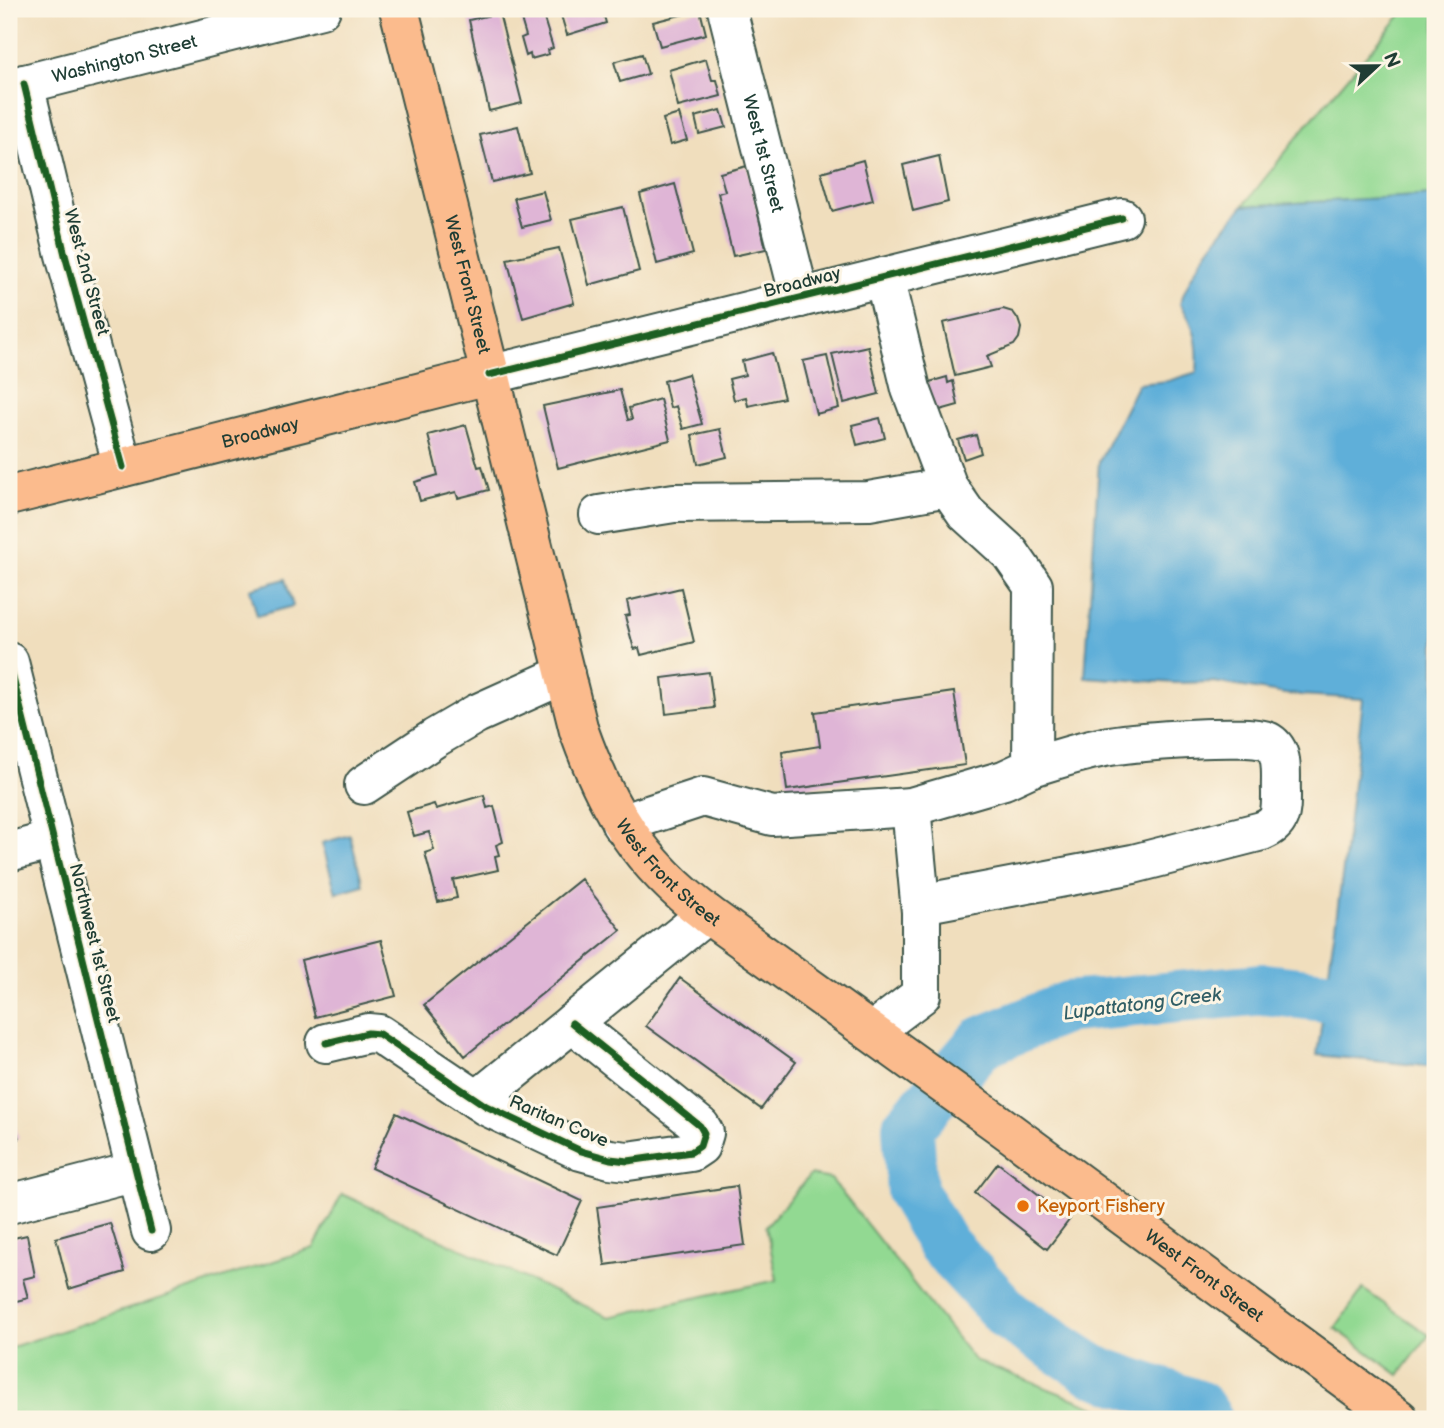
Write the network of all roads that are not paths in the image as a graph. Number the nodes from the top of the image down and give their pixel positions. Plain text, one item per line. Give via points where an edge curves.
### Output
1 (321, 9) edge
2 (399, 9) edge
3 (727, 9) edge
4 (16, 86) edge
5 (1122, 218) dead end
6 (884, 277) junction
7 (800, 298) junction
8 (489, 375) junction
9 (123, 467) junction
10 (948, 487) junction
11 (9, 496) edge
12 (599, 515) dead end
13 (9, 662) edge
14 (565, 674) junction
15 (1032, 766) junction
16 (364, 785) dead end
17 (911, 807) junction
18 (621, 824) junction
19 (53, 840) junction
20 (9, 852) edge
21 (921, 904) junction
22 (707, 914) junction
23 (572, 1023) junction
24 (872, 1032) junction
25 (326, 1043) dead end
26 (477, 1100) junction
27 (136, 1171) junction
28 (9, 1204) edge
29 (151, 1231) dead end
30 (1399, 1419) edge

1 - 4 street, Washington Street
2 - 8 main road, West Front Street
3 - 7 street, West 1st Street
4 - 9 street, West 2nd Street
5 - 6 street, Broadway
6 - 7 street, Broadway
6 - 10 street via 911,389
7 - 8 street, Broadway
8 - 9 main road, Broadway
8 - 14 main road, West Front Street
9 - 11 main road, Broadway
10 - 12 street via 869,501 674,503
10 - 15 street via 966,513 1010,553 1033,586
13 - 19 street, Northwest 1st Street
14 - 16 street via 476,714
14 - 18 main road, West Front Street via 595,776
15 - 17 street via 1004,780
15 - 21 street via 1111,746 1259,738 1276,748 1280,759 1281,810 1272,827 1262,831 1133,864
17 - 18 street via 772,816 703,797
17 - 21 street
18 - 22 main road, West Front Street via 654,866
19 - 20 street
19 - 27 street, Northwest 1st Street
21 - 24 street via 921,995
22 - 23 street, Raritan Cove
22 - 24 main road, West Front Street
23 - 26 street, Raritan Cove
23 - 26 street, Raritan Cove via 700,1126 704,1133 700,1146 691,1152 628,1161 610,1159 581,1151
24 - 30 main road, West Front Street
25 - 26 street, Raritan Cove via 379,1034
27 - 28 street
27 - 29 street, Northwest 1st Street

